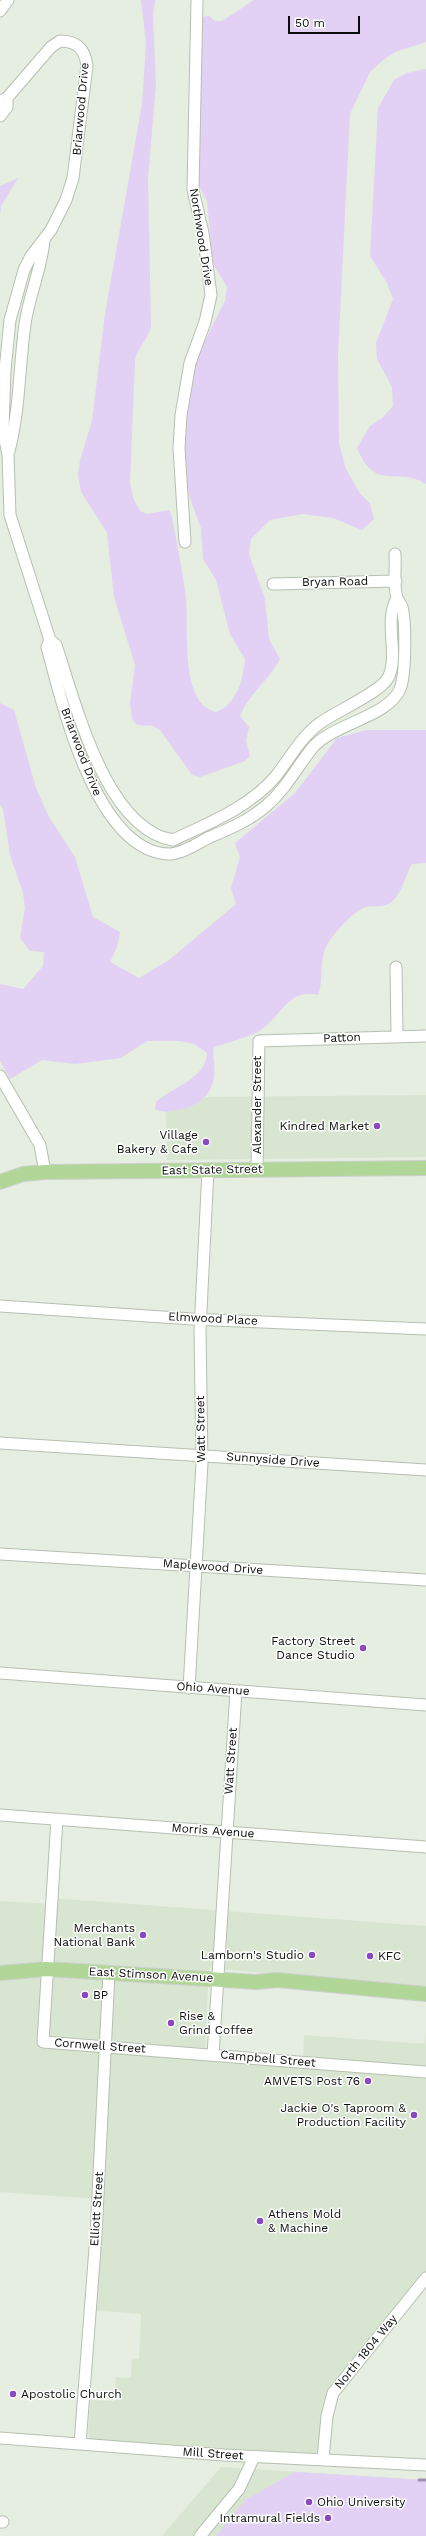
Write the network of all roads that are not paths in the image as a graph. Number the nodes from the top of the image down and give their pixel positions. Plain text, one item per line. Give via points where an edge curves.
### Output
1 (8, 0) edge
2 (197, 0) edge
3 (0, 11) edge
4 (3, 100) edge
5 (0, 116) edge
6 (44, 241) junction
7 (8, 455) junction
8 (185, 542) dead end
9 (395, 554) dead end
10 (396, 581) junction
11 (273, 584) dead end
12 (397, 598) junction
13 (50, 640) junction
14 (396, 967) dead end
15 (397, 1036) junction
16 (426, 1036) edge
17 (259, 1041) joint
18 (0, 1076) edge
19 (426, 1168) edge
20 (257, 1169) junction
21 (208, 1170) junction
22 (45, 1172) junction
23 (0, 1182) edge
24 (0, 1306) edge
25 (200, 1319) junction
26 (426, 1329) edge
27 (0, 1443) edge
28 (201, 1456) junction
29 (426, 1470) edge
30 (0, 1554) edge
31 (196, 1566) junction
32 (426, 1580) edge
33 (0, 1673) edge
34 (189, 1688) junction
35 (236, 1691) junction
36 (426, 1705) edge
37 (0, 1815) edge
38 (56, 1819) junction
39 (227, 1832) junction
40 (426, 1847) edge
41 (46, 1969) junction
42 (0, 1973) edge
43 (108, 1973) junction
44 (218, 1979) junction
45 (256, 1982) junction
46 (426, 1994) edge
47 (426, 2003) edge
48 (106, 2047) junction
49 (213, 2055) junction
50 (426, 2072) edge
51 (426, 2278) edge
52 (0, 2438) edge
53 (80, 2444) junction
54 (254, 2457) junction
55 (323, 2459) junction
56 (426, 2465) edge
57 (200, 2536) edge

1 - 3 street
2 - 8 street, Northwood Drive via 193,190 204,233 211,295 205,322 190,363 181,415 179,448
4 - 5 street, Briarwood Drive via 7,107
4 - 6 street, Briarwood Drive via 51,47 60,41 76,44 83,50 87,66 73,178 66,200
6 - 7 street, Briarwood Drive via 42,260 30,296 25,325 14,432
6 - 7 street, Briarwood Drive via 31,256 24,270 10,320 3,429
7 - 13 street, Briarwood Drive via 8,500 14,532
9 - 10 street, Briarwood Drive
10 - 11 street, Bryan Road
10 - 12 street, Briarwood Drive
12 - 13 street, Briarwood Drive via 391,608 391,668 388,679 380,688 320,723 304,737 275,777 255,797 174,840 160,838 144,830 126,810 105,778 85,730 56,645
12 - 13 street, Briarwood Drive via 402,607 403,672 400,688 393,700 322,738 289,783 256,814 236,826 170,854 154,852 124,833 95,793 59,694 47,647
14 - 15 street
15 - 16 street, Patton
15 - 17 street, Patton
17 - 20 street, Alexander Street
18 - 22 street via 40,1145
19 - 20 main road, East State Street
20 - 21 main road, East State Street
21 - 22 main road, East State Street
21 - 25 street, Watt Street
22 - 23 main road, East State Street via 19,1175
24 - 25 street, Elmwood Place
25 - 26 street, Elmwood Place
25 - 28 street, Watt Street
27 - 28 street, Sunnyside Drive
28 - 29 street, Sunnyside Drive
28 - 31 street, Watt Street
30 - 31 street, Maplewood Drive
31 - 32 street, Maplewood Drive
31 - 34 street, Watt Street
33 - 34 street, Ohio Avenue
34 - 35 street, Ohio Avenue
35 - 36 street, Ohio Avenue
35 - 39 street, Watt Street
37 - 38 street, Morris Avenue
38 - 39 street, Morris Avenue
38 - 41 street, Cornwell Street
39 - 40 street, Morris Avenue
39 - 44 street, Campbell Street
41 - 42 main road, East Stimson Avenue
41 - 43 main road, East Stimson Avenue
41 - 48 street, Cornwell Street via 42,2042
43 - 44 main road, East Stimson Avenue
43 - 48 street, Elliott Street
44 - 45 main road, East Stimson Avenue
44 - 49 street, Campbell Street
45 - 46 main road, East Stimson Avenue via 277,1980
45 - 47 main road, East Stimson Avenue via 276,1989
48 - 49 street, Cornwell Street
48 - 53 street, Elliott Street via 96,2235
49 - 50 street, Campbell Street
51 - 55 street, North 1804 Way via 333,2393 327,2416
52 - 53 street, Mill Street
53 - 54 street, Mill Street
54 - 55 street, Mill Street
54 - 57 street via 239,2489
55 - 56 street, Mill Street

